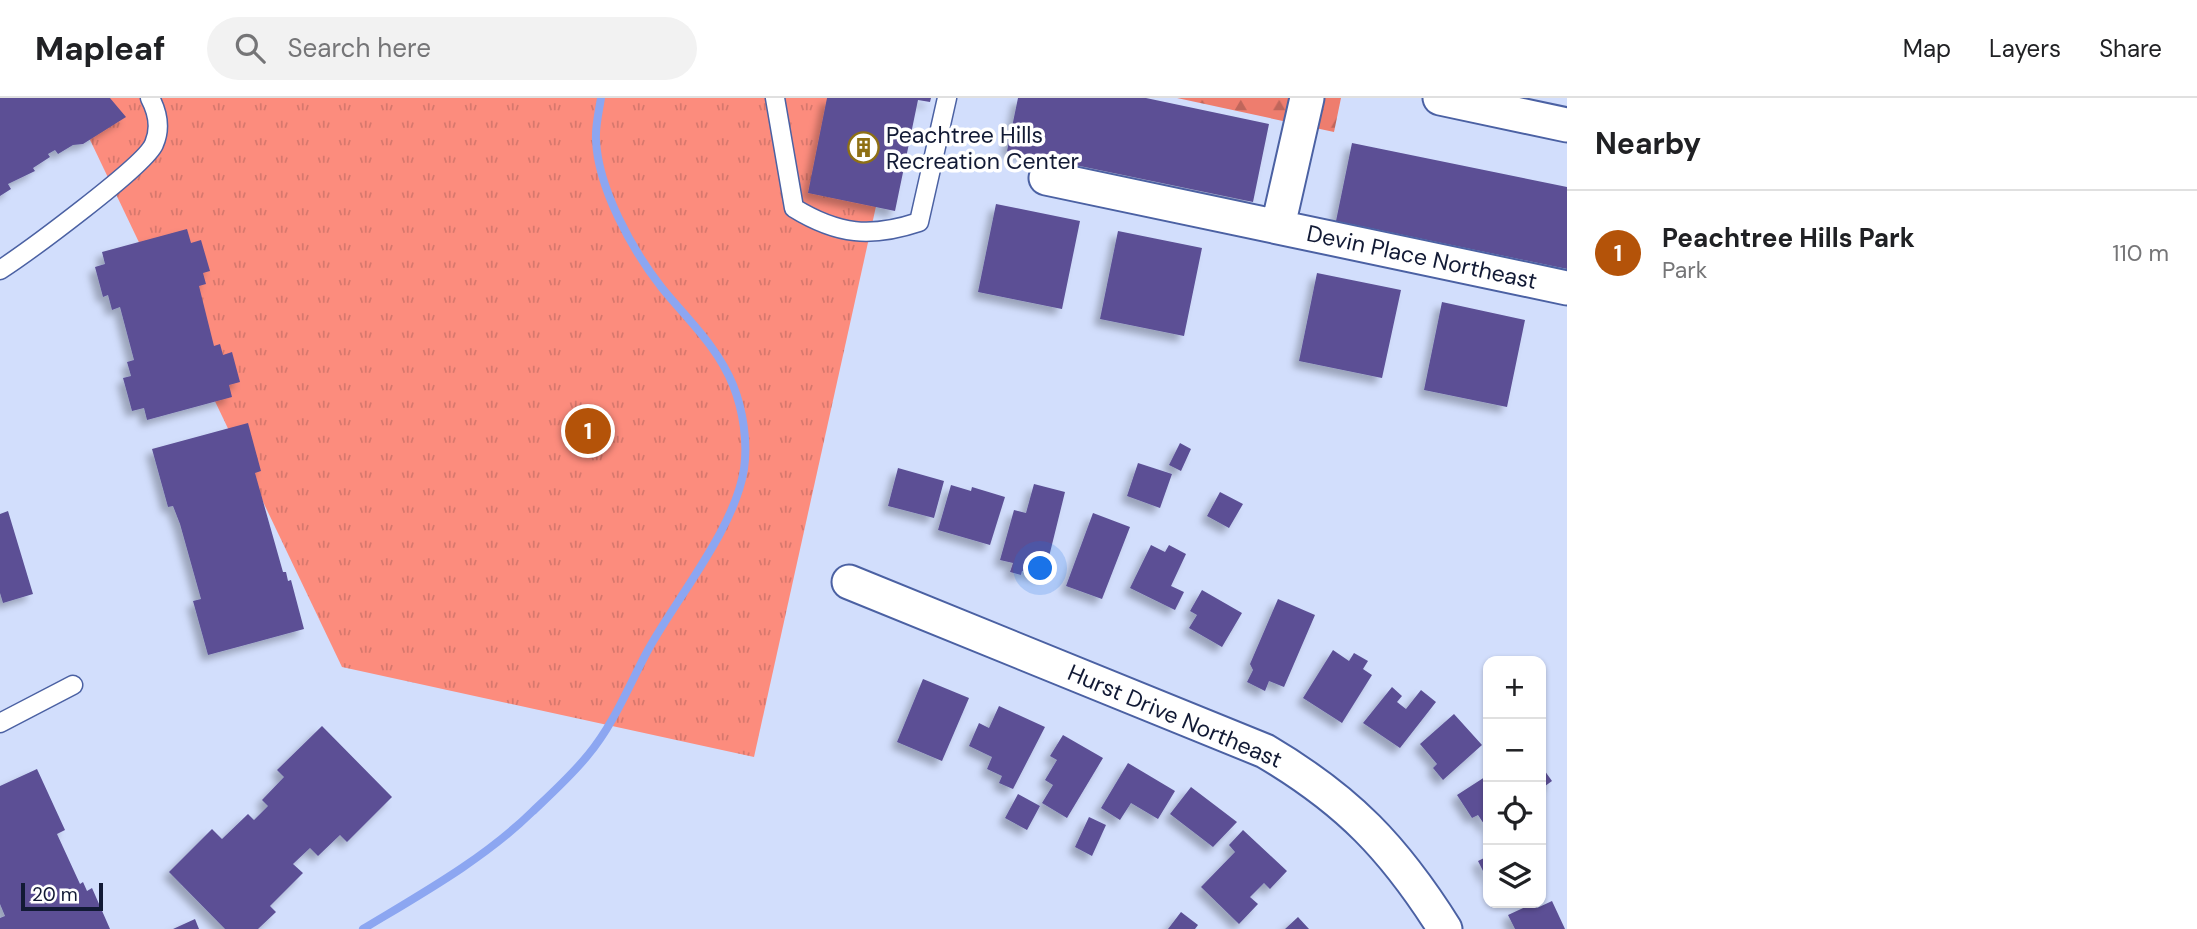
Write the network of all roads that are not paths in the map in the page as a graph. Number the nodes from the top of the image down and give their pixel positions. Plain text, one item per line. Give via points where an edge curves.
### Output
1 (150, 98) edge
2 (775, 98) edge
3 (947, 98) edge
4 (1307, 98) edge
5 (1440, 98) edge
6 (1567, 125) edge
7 (1046, 178) dead end
8 (1278, 226) junction
9 (0, 270) edge
10 (1567, 288) edge
11 (849, 582) dead end
12 (73, 685) dead end
13 (0, 723) edge
14 (1445, 929) edge

1 - 9 lane via 158,112 153,147 132,169
2 - 3 lane via 794,208 832,228 863,233 888,232 919,222
4 - 8 street, Devin Place Northeast
5 - 6 street
7 - 8 street, Devin Place Northeast
8 - 10 street, Devin Place Northeast
11 - 14 street, Hurst Drive Northeast via 1265,751 1346,806 1379,838 1413,878
12 - 13 lane

